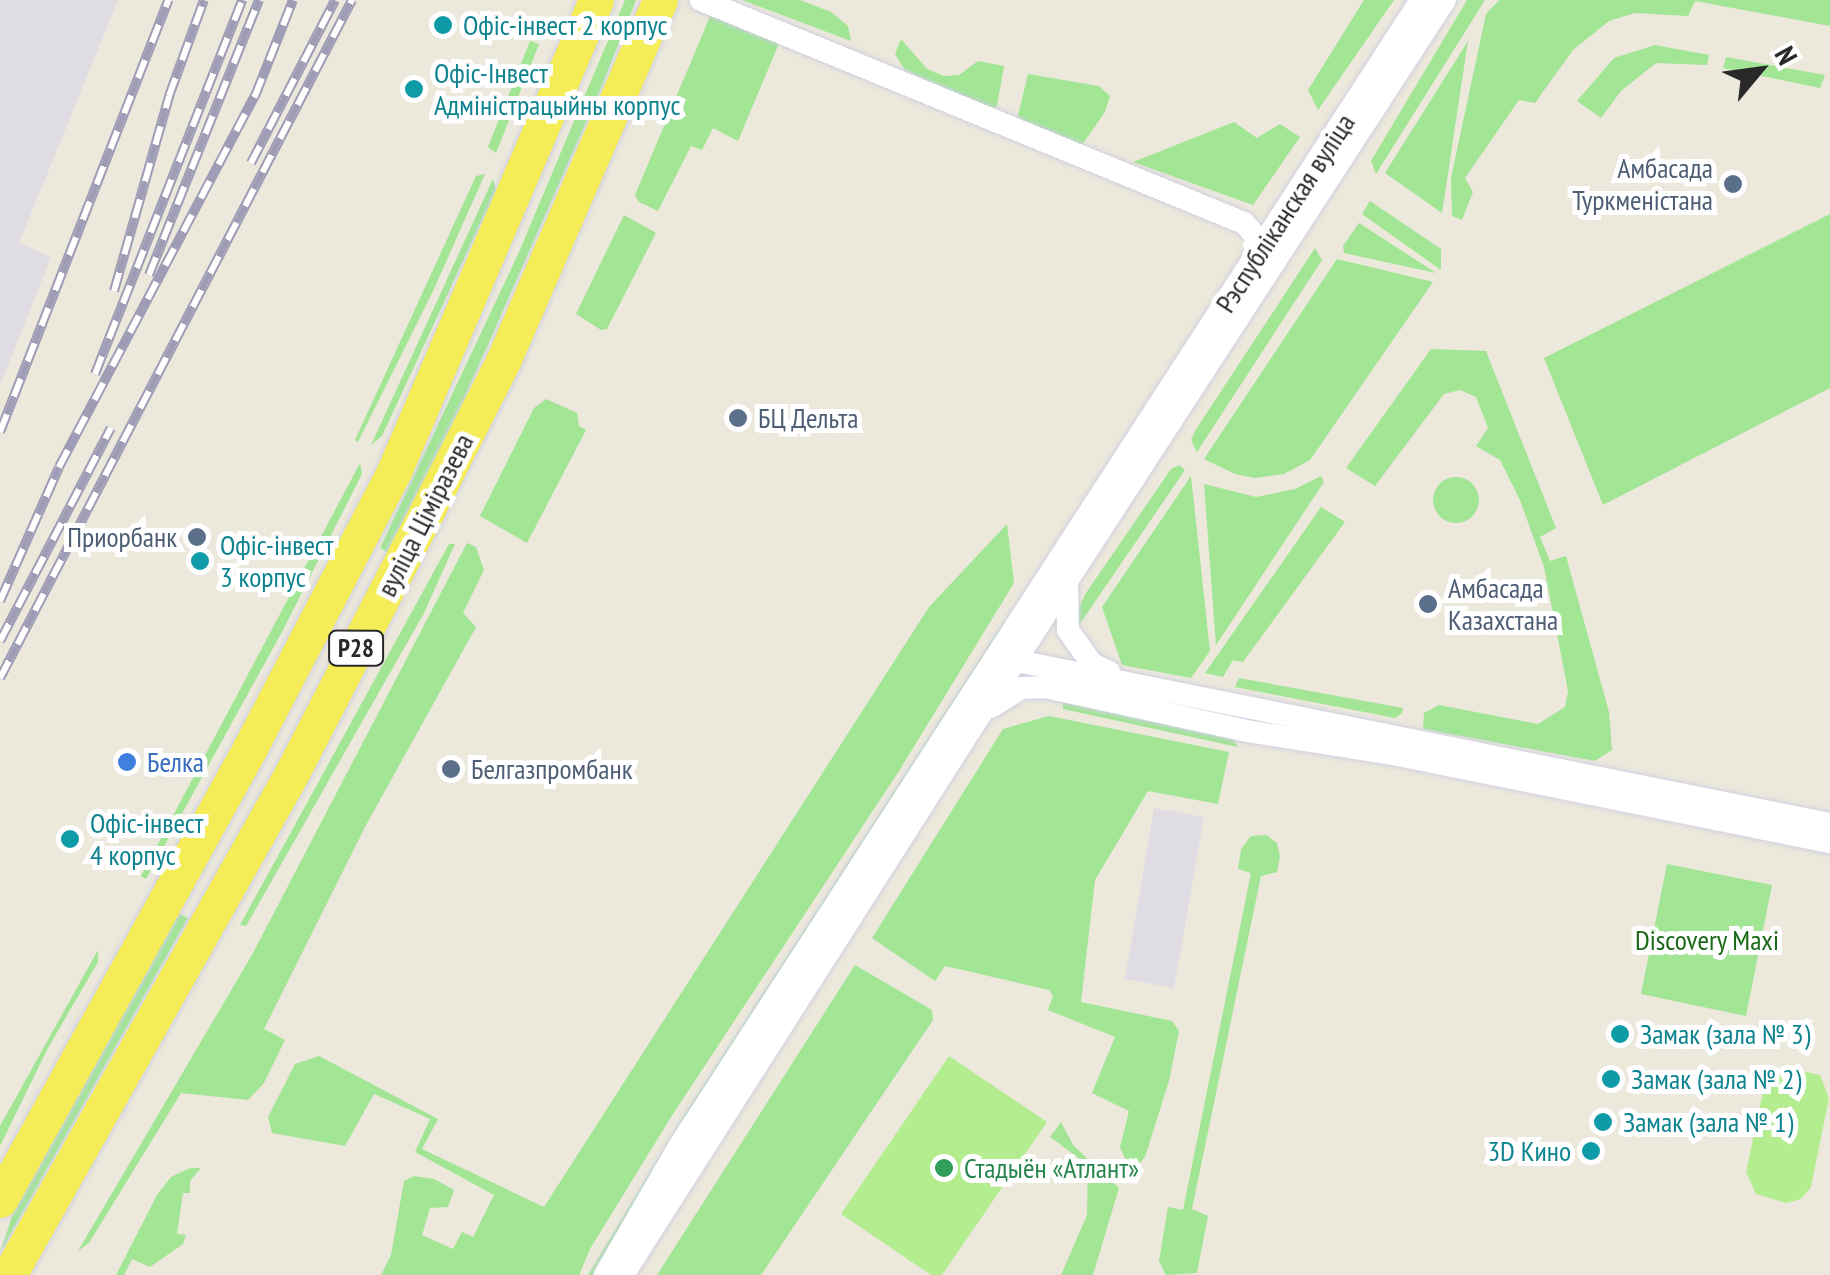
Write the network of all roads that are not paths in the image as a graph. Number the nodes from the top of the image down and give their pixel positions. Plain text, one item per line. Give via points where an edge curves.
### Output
1 (596, 0) edge
2 (660, 0) edge
3 (701, 0) edge
4 (1422, 0) edge
5 (1444, 0) edge
6 (1264, 244) junction
7 (1067, 580) junction
8 (1007, 663) junction
9 (1130, 682) junction
10 (1034, 686) junction
11 (968, 732) junction
12 (250, 748) junction
13 (292, 773) junction
14 (226, 790) junction
15 (268, 815) junction
16 (1830, 824) edge
17 (1830, 842) edge
18 (0, 1200) edge
19 (9, 1275) edge
20 (604, 1275) edge
21 (623, 1275) edge

1 - 12 main road, вуліца Ціміразева / Р28 via 395,468
2 - 13 main road, вуліца Ціміразева / Р28 via 504,360
3 - 6 street via 1244,223
4 - 6 street, Рэспубліканская вуліца
5 - 7 street
6 - 8 street, Рэспубліканская вуліца
7 - 8 street
7 - 9 street via 1068,630 1080,652
8 - 9 street
8 - 10 street
8 - 11 street
8 - 20 street via 669,1162
9 - 16 street
10 - 11 street via 1008,693
10 - 17 street
11 - 21 street
12 - 13 main road
12 - 14 main road, вуліца Ціміразева / Р28
13 - 15 main road, вуліца Ціміразева / Р28
14 - 15 main road
14 - 18 main road, вуліца Ціміразева / Р28
15 - 19 main road, вуліца Ціміразева / Р28

